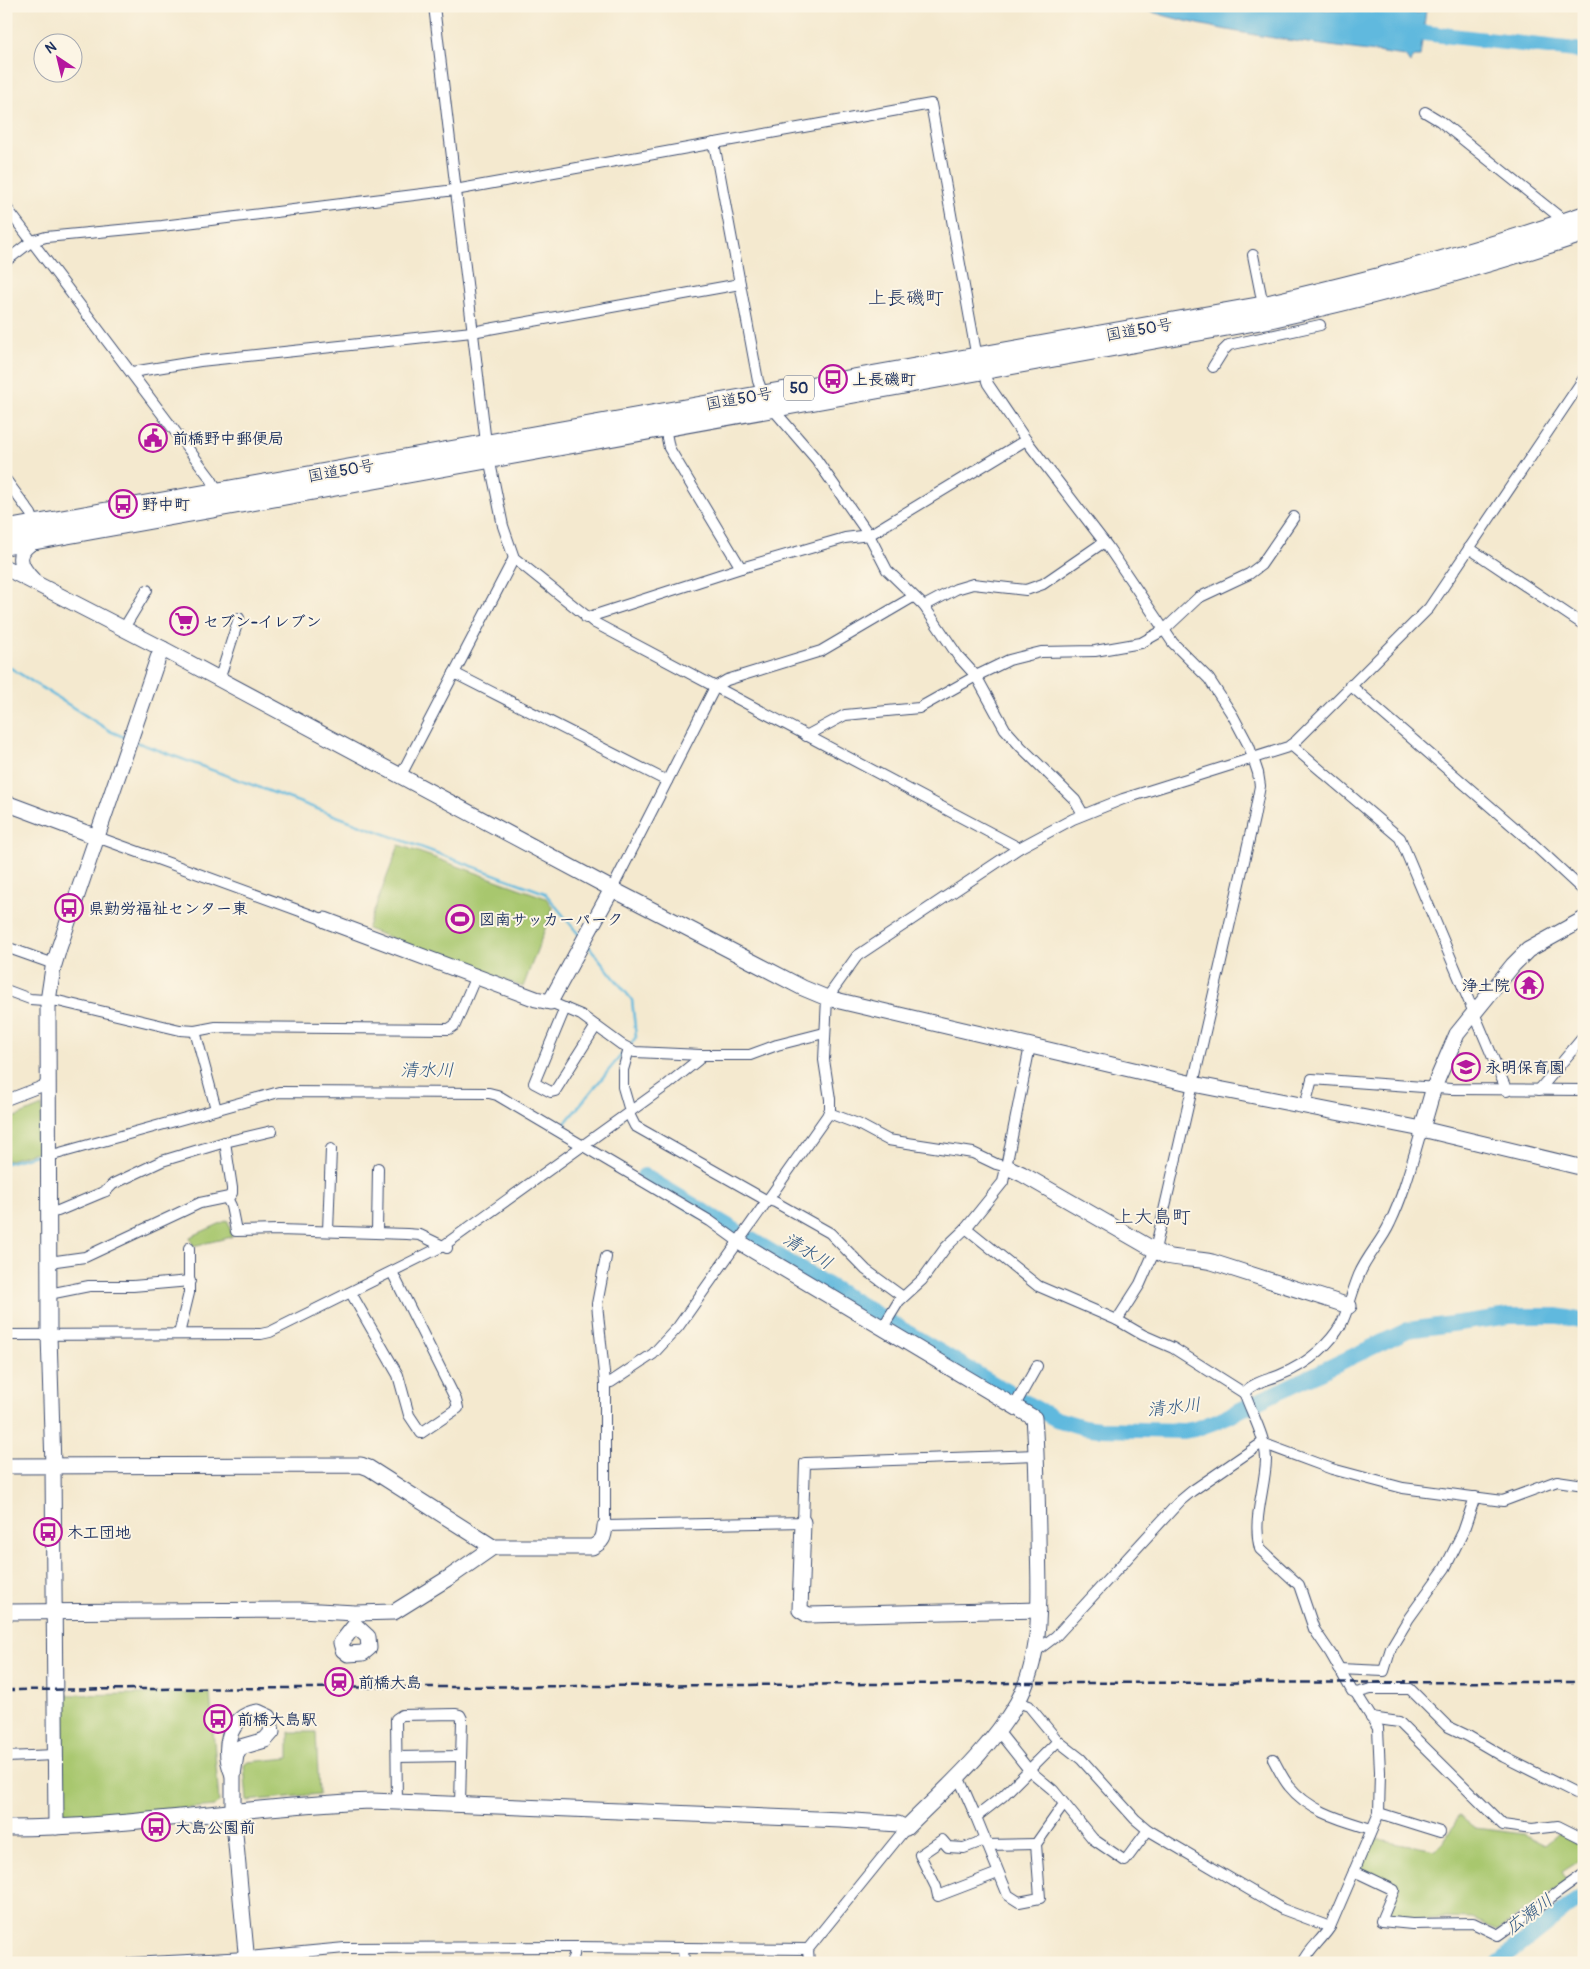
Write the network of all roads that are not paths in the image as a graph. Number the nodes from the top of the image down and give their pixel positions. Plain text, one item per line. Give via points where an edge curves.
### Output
1 (434, 6) edge
2 (1424, 112) dead end
3 (714, 143) junction
4 (455, 190) junction
5 (6, 207) edge
6 (1565, 222) junction
7 (1583, 228) edge
8 (32, 241) junction
9 (1253, 255) dead end
10 (6, 261) edge
11 (740, 284) junction
12 (1266, 320) junction
13 (1320, 325) dead end
14 (472, 332) junction
15 (980, 364) junction
16 (1213, 367) dead end
17 (132, 372) junction
18 (1584, 378) edge
19 (767, 401) junction
20 (665, 428) junction
21 (1026, 440) junction
22 (487, 451) junction
23 (6, 480) edge
24 (222, 498) junction
25 (1294, 516) dead end
26 (6, 530) edge
27 (35, 532) junction
28 (869, 535) junction
29 (1104, 542) junction
30 (6, 545) edge
31 (1469, 548) junction
32 (514, 558) junction
33 (6, 568) edge
34 (741, 568) junction
35 (33, 580) junction
36 (147, 590) dead end
37 (913, 597) junction
38 (924, 606) junction
39 (239, 618) dead end
40 (586, 618) junction
41 (1584, 625) edge
42 (124, 628) junction
43 (1164, 630) junction
44 (163, 649) junction
45 (454, 673) junction
46 (976, 676) junction
47 (218, 678) junction
48 (1350, 685) junction
49 (715, 687) junction
50 (806, 736) junction
51 (1291, 745) junction
52 (1253, 758) junction
53 (401, 777) junction
54 (667, 781) junction
55 (6, 803) edge
56 (1083, 814) junction
57 (97, 837) junction
58 (1020, 848) junction
59 (612, 889) junction
60 (1584, 891) edge
61 (1584, 918) edge
62 (324, 920) joint
63 (6, 948) edge
64 (54, 964) junction
65 (476, 976) junction
66 (6, 990) edge
67 (826, 998) junction
68 (48, 1001) junction
69 (550, 1002) junction
70 (565, 1008) junction
71 (1475, 1012) junction
72 (596, 1026) junction
73 (195, 1031) junction
74 (824, 1034) junction
75 (1582, 1043) edge
76 (1030, 1046) junction
77 (629, 1050) junction
78 (701, 1055) junction
79 (48, 1084) junction
80 (1193, 1084) junction
81 (1434, 1087) junction
82 (1539, 1090) junction
83 (1584, 1090) edge
84 (1507, 1091) junction
85 (6, 1100) edge
86 (1305, 1106) junction
87 (216, 1109) junction
88 (630, 1111) junction
89 (829, 1113) junction
90 (272, 1131) dead end
91 (1422, 1131) junction
92 (225, 1142) junction
93 (585, 1144) junction
94 (331, 1149) dead end
95 (48, 1156) junction
96 (1006, 1167) junction
97 (378, 1168) dead end
98 (1584, 1168) edge
99 (227, 1198) junction
100 (768, 1200) junction
101 (49, 1212) junction
102 (966, 1228) junction
103 (328, 1231) junction
104 (377, 1232) junction
105 (742, 1238) junction
106 (446, 1247) junction
107 (189, 1248) dead end
108 (1155, 1250) junction
109 (606, 1257) dead end
110 (49, 1262) junction
111 (392, 1272) junction
112 (190, 1281) junction
113 (351, 1292) junction
114 (49, 1294) junction
115 (903, 1297) junction
116 (1350, 1306) junction
117 (1117, 1320) junction
118 (885, 1322) junction
119 (179, 1334) junction
120 (6, 1335) edge
121 (49, 1335) junction
122 (1037, 1366) dead end
123 (605, 1383) junction
124 (1244, 1392) junction
125 (1017, 1401) junction
126 (1262, 1443) junction
127 (1036, 1455) junction
128 (6, 1466) edge
129 (53, 1466) junction
130 (1584, 1485) edge
131 (1475, 1497) junction
132 (803, 1522) junction
133 (605, 1526) junction
134 (493, 1547) junction
135 (1039, 1610) junction
136 (6, 1612) edge
137 (54, 1612) junction
138 (1035, 1652) junction
139 (1339, 1669) junction
140 (1356, 1693) junction
141 (1017, 1702) junction
142 (1371, 1718) junction
143 (998, 1731) junction
144 (1058, 1741) junction
145 (55, 1755) junction
146 (461, 1756) junction
147 (6, 1757) edge
148 (396, 1757) junction
149 (1273, 1759) dead end
150 (1029, 1770) junction
151 (233, 1775) dead end
152 (958, 1776) junction
153 (1584, 1797) edge
154 (397, 1802) junction
155 (1064, 1804) junction
156 (460, 1805) junction
157 (233, 1812) junction
158 (1379, 1813) junction
159 (976, 1817) junction
160 (6, 1828) edge
161 (56, 1828) junction
162 (906, 1828) junction
163 (1372, 1829) junction
164 (1148, 1830) junction
165 (1440, 1832) dead end
166 (1584, 1839) edge
167 (986, 1842) junction
168 (1036, 1844) junction
169 (1354, 1871) junction
170 (998, 1873) junction
171 (1584, 1874) edge
172 (1330, 1927) junction
173 (575, 1947) junction
174 (684, 1948) junction
175 (808, 1949) junction
176 (247, 1960) edge
177 (130, 1963) edge
178 (571, 1963) edge
179 (684, 1963) edge
180 (809, 1963) edge
181 (1303, 1963) edge

1 - 4 street
2 - 6 street via 1440,121
3 - 4 street
3 - 11 street
3 - 15 street via 931,104
4 - 8 street
4 - 14 street
5 - 8 street
6 - 7 highway, 国道50号 / 50
6 - 12 highway, 国道50号 / 50 via 1372,280
7 - 12 highway, 国道50号 / 50 via 1452,273
8 - 10 street
8 - 17 street
9 - 12 street
11 - 14 street
11 - 19 street via 758,381
12 - 13 street
12 - 15 highway, 国道50号 / 50
12 - 16 street via 1229,345
14 - 17 street via 200,361
14 - 22 street
15 - 19 highway, 国道50号 / 50
15 - 21 street via 988,384
17 - 24 street
18 - 31 street
19 - 20 highway, 国道50号 / 50
19 - 22 highway, 国道50号 / 50
19 - 28 street via 816,459
20 - 22 highway, 国道50号 / 50
20 - 34 street via 669,448
21 - 28 street
21 - 29 street
22 - 24 highway, 国道50号 / 50
22 - 32 street via 503,526
23 - 27 street via 31,514
24 - 27 highway, 国道50号 / 50
25 - 43 street via 1261,565 1198,598
26 - 27 highway, 国道50号 / 50
27 - 30 highway, 国道50号 / 50
27 - 35 street via 20,555 22,566
28 - 34 street via 845,538
28 - 37 street via 887,570
29 - 38 street via 1043,584 1026,590 973,584
29 - 43 street
31 - 41 street
31 - 48 street via 1429,608
32 - 40 street
32 - 45 street
33 - 35 street
34 - 40 street
35 - 42 street
36 - 42 street
37 - 38 street
37 - 49 street via 821,651 727,680
38 - 46 street via 958,656
39 - 47 street
40 - 49 street
42 - 44 street
43 - 46 street via 1141,643 1095,651 1041,652 1009,660
43 - 52 street via 1209,679 1233,716
44 - 47 street
44 - 57 street
45 - 53 street
45 - 54 street
46 - 50 street via 919,708 845,715
46 - 56 street via 1005,729 1075,800
47 - 53 street
48 - 51 street
48 - 60 street
49 - 50 street
49 - 54 street
50 - 58 street
51 - 52 street
51 - 71 street via 1400,838
52 - 56 street
52 - 80 street via 1260,786
53 - 59 street
54 - 59 street
55 - 57 street
56 - 58 street
57 - 62 street
57 - 64 street
58 - 67 street via 857,956
59 - 67 street
59 - 69 street
61 - 71 street via 1528,950
62 - 65 street
63 - 64 street
64 - 68 street
65 - 69 street
65 - 73 street via 455,1025 450,1028 216,1027
66 - 68 street via 30,999
67 - 74 street
67 - 76 street
68 - 73 street
68 - 79 street
69 - 70 street
70 - 72 street
70 - 72 street via 534,1083 555,1091
71 - 81 street via 1456,1034
71 - 84 street
72 - 77 street
73 - 87 street
74 - 78 street via 750,1055
74 - 89 street
75 - 82 street
76 - 80 street
76 - 96 street
77 - 78 street
77 - 88 street via 623,1078
78 - 88 street
79 - 85 street
79 - 95 street
80 - 86 street
80 - 108 street
81 - 84 street
81 - 86 street via 1312,1078
81 - 91 street
82 - 83 street
82 - 84 street
86 - 91 street
87 - 93 street via 278,1092 489,1092
87 - 95 street
88 - 93 street
88 - 100 street via 631,1120 640,1130
89 - 96 street via 888,1140 973,1153
89 - 100 street
90 - 92 street
91 - 98 street
91 - 116 street via 1390,1223 1360,1274
92 - 99 street via 232,1188 231,1196
92 - 101 street via 162,1161 101,1193
93 - 105 street
93 - 106 street
94 - 103 street
95 - 101 street
96 - 102 street via 1003,1182
96 - 108 street
97 - 104 street
99 - 103 street via 236,1231
99 - 110 street via 200,1203 85,1257
100 - 105 street
100 - 115 street via 830,1233 866,1270
101 - 110 street
102 - 115 street via 946,1247 922,1280
102 - 117 street via 1032,1282
103 - 104 street
104 - 106 street via 420,1236
105 - 118 street
105 - 123 street via 667,1340 642,1361
106 - 111 street
107 - 112 street
108 - 116 street via 1172,1258 1212,1262
108 - 117 street via 1140,1284
109 - 123 street via 597,1304
110 - 114 street
111 - 113 street
111 - 113 street via 458,1408 421,1433 409,1415 398,1376
112 - 114 street via 90,1286
112 - 119 street
113 - 119 street via 266,1333
114 - 121 street
115 - 118 street
116 - 124 street via 1338,1331 1315,1355 1291,1370 1249,1386
117 - 124 street via 1181,1352
118 - 125 street
119 - 121 street
120 - 121 street
121 - 129 street
122 - 125 street
123 - 133 street
124 - 126 street
125 - 127 street via 1034,1418
126 - 131 street via 1332,1469 1402,1488
126 - 138 street via 1180,1501 1056,1636
126 - 139 street via 1266,1459 1257,1527 1260,1549 1299,1585 1314,1629
127 - 132 street via 805,1463
127 - 135 street
128 - 129 street
129 - 134 street via 361,1465
129 - 137 street
130 - 131 street via 1557,1481 1503,1501
131 - 139 street via 1463,1532 1445,1568 1408,1618 1384,1671
132 - 133 street
132 - 135 street via 800,1610 808,1615
133 - 134 street via 604,1538 592,1547
134 - 137 street via 394,1612 355,1619 300,1610
135 - 138 street
136 - 137 street
137 - 145 street
138 - 141 street
139 - 140 street
140 - 142 street
140 - 153 street via 1371,1689 1410,1690 1447,1726
141 - 143 street
141 - 144 street via 1029,1706
142 - 158 street via 1378,1728
142 - 166 street via 1399,1722 1503,1825 1532,1829 1558,1826
143 - 150 street
143 - 152 street
144 - 150 street
144 - 164 street via 1081,1759 1134,1820
145 - 147 street
145 - 161 street
146 - 148 street
146 - 148 street via 462,1719 456,1714 400,1715 396,1722
146 - 156 street
148 - 154 street
149 - 163 street via 1289,1786 1309,1804 1332,1817
150 - 155 street
150 - 159 street
151 - 157 street
152 - 159 street
152 - 162 street
154 - 156 street
154 - 157 street via 323,1803
155 - 164 street via 1094,1839 1125,1862
155 - 168 street
156 - 162 street via 841,1820 898,1824
157 - 161 street
157 - 176 street
158 - 163 street
158 - 165 street
159 - 167 street
160 - 161 street
162 - 175 street
163 - 169 street
164 - 172 street via 1282,1909
167 - 168 street
167 - 170 street
167 - 170 street via 964,1848 948,1847 942,1840 920,1855 938,1896
168 - 170 street via 1040,1898 1019,1902 1008,1895
169 - 171 street via 1394,1890 1381,1921 1473,1924 1498,1935
169 - 172 street
172 - 181 street
173 - 174 street
173 - 176 street via 345,1948
173 - 178 street
174 - 175 street
174 - 179 street
175 - 180 street
176 - 177 street

